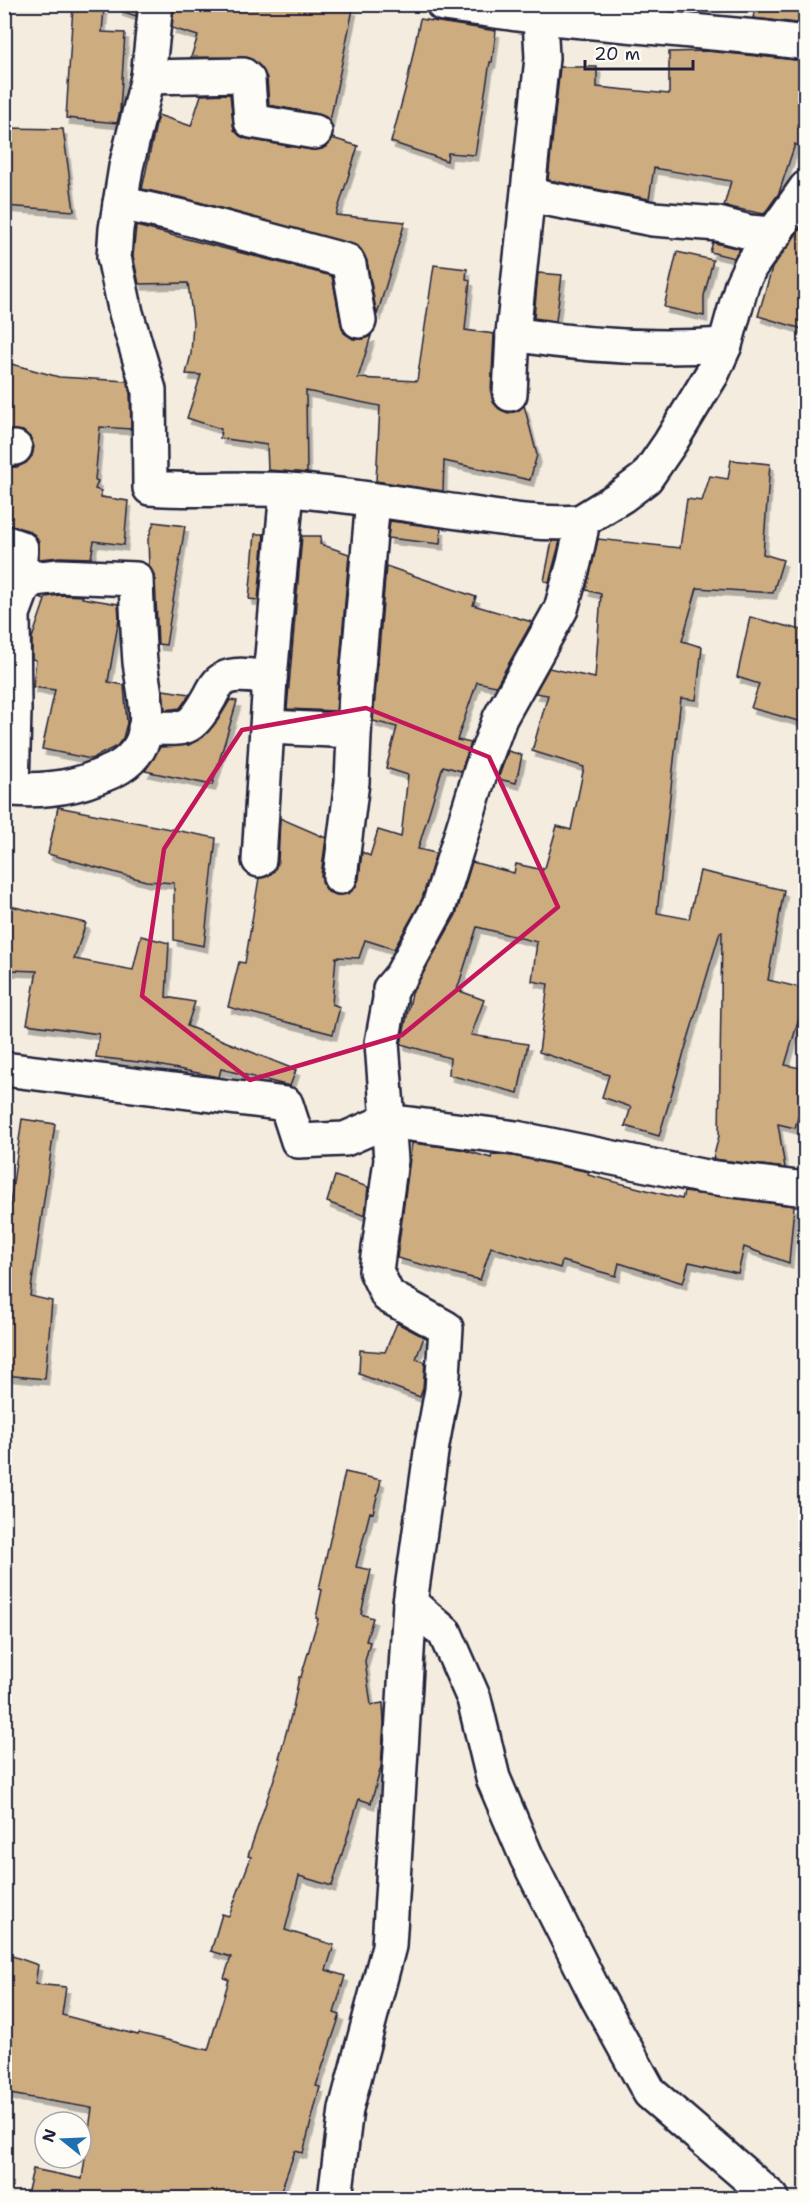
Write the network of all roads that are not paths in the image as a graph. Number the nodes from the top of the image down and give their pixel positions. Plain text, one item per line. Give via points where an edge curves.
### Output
1 (156, 4) edge
2 (443, 4) edge
3 (541, 11) edge
4 (806, 43) edge
5 (148, 77) junction
6 (315, 132) dead end
7 (806, 188) edge
8 (528, 195) junction
9 (120, 203) junction
10 (775, 234) junction
11 (359, 321) dead end
12 (513, 334) junction
13 (725, 345) junction
14 (510, 394) dead end
15 (287, 490) junction
16 (373, 500) junction
17 (580, 522) junction
18 (4, 542) edge
19 (33, 579) junction
20 (270, 678) junction
21 (268, 727) junction
22 (146, 728) junction
23 (354, 731) junction
24 (8, 788) edge
25 (260, 860) dead end
26 (340, 877) dead end
27 (4, 1069) edge
28 (387, 1121) junction
29 (806, 1189) edge
30 (410, 1603) junction
31 (335, 2199) edge
32 (772, 2199) edge

1 - 5 street
2 - 3 street
3 - 4 street
3 - 8 street via 542,58
5 - 6 street via 243,75 248,80 253,122
5 - 9 street
7 - 10 street
8 - 10 street via 653,219
8 - 12 street
9 - 11 street via 347,261
9 - 15 street via 114,257 149,390 150,488
10 - 13 street via 742,284
12 - 13 street via 600,345
12 - 14 street
13 - 17 street via 699,399 646,478
15 - 16 street
15 - 20 street
16 - 17 street via 550,525
16 - 23 street
17 - 28 street via 561,609 500,718 439,906 401,976 390,988 382,1043
18 - 19 street via 21,548 19,566
19 - 22 street via 136,579
19 - 24 street via 23,587 13,614 15,710
20 - 21 street
20 - 22 street via 225,678 189,726
21 - 23 street
21 - 25 street
22 - 24 street via 139,748 123,768 81,784
23 - 26 street
27 - 28 street via 286,1104 298,1141 345,1138
28 - 29 street via 516,1138 701,1176
28 - 30 street via 391,1160 376,1271 388,1296 446,1328 442,1390
30 - 31 street via 389,1946 346,2109
30 - 32 street via 445,1633 474,1699 493,1778 527,1858 650,2093

